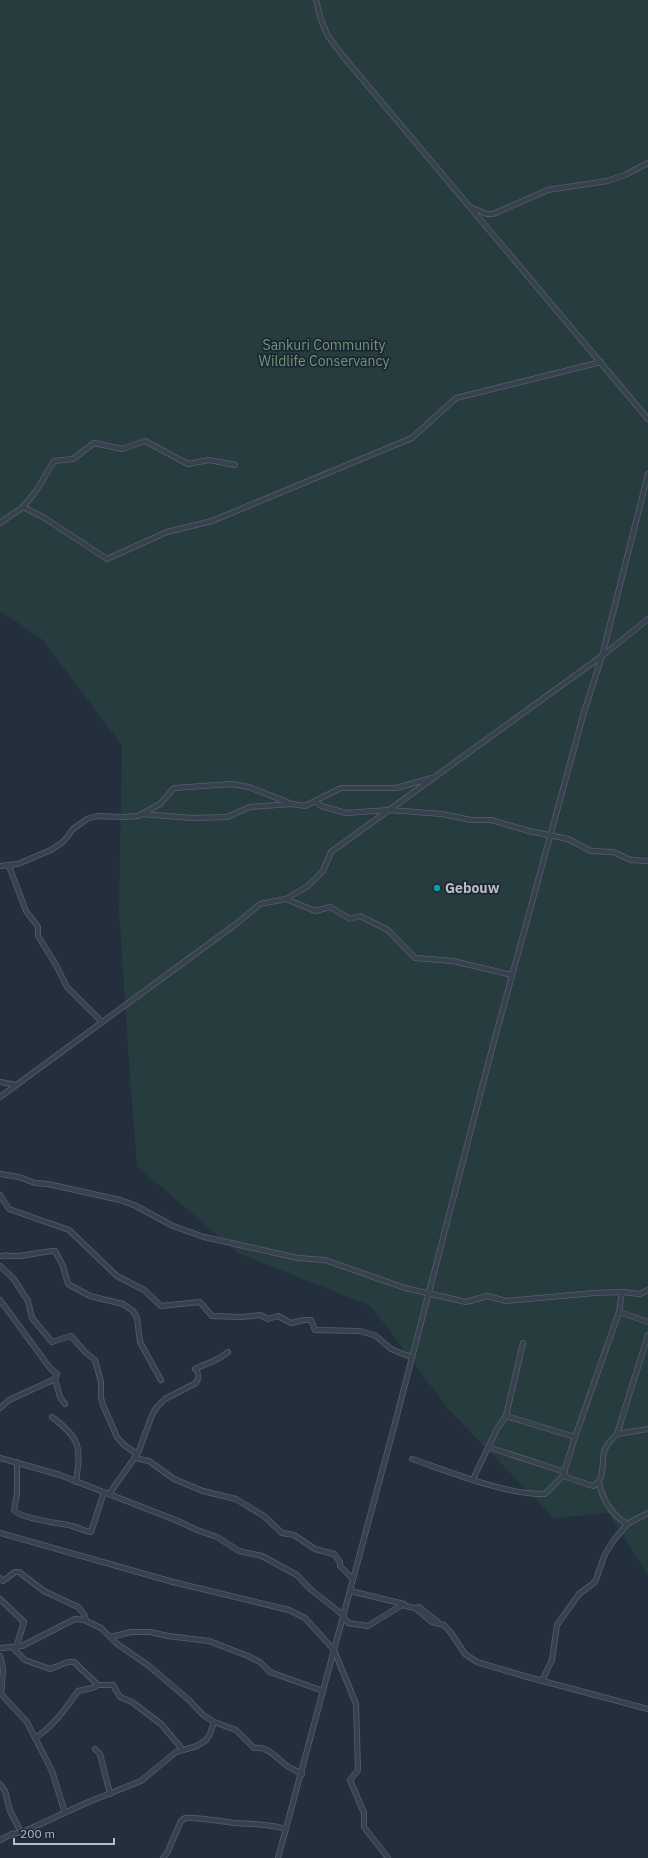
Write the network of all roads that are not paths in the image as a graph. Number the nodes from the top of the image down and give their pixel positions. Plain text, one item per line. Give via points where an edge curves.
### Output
1 (316, 0) edge
2 (648, 163) edge
3 (471, 208) junction
4 (601, 362) junction
5 (648, 419) edge
6 (234, 465) dead end
7 (648, 474) edge
8 (23, 507) junction
9 (0, 524) edge
10 (648, 619) edge
11 (602, 656) junction
12 (433, 778) junction
13 (316, 802) junction
14 (292, 804) junction
15 (389, 810) junction
16 (141, 814) junction
17 (550, 835) junction
18 (648, 861) edge
19 (0, 866) edge
20 (9, 866) junction
21 (286, 899) junction
22 (512, 975) junction
23 (102, 1022) junction
24 (0, 1082) edge
25 (16, 1085) junction
26 (0, 1097) edge
27 (0, 1174) edge
28 (0, 1195) edge
29 (0, 1256) edge
30 (0, 1266) edge
31 (648, 1290) edge
32 (622, 1292) junction
33 (428, 1293) junction
34 (0, 1300) edge
35 (619, 1312) junction
36 (648, 1322) edge
37 (648, 1335) edge
38 (523, 1343) dead end
39 (228, 1352) dead end
40 (411, 1357) junction
41 (54, 1379) junction
42 (161, 1380) dead end
43 (65, 1404) dead end
44 (0, 1408) edge
45 (506, 1416) junction
46 (52, 1417) dead end
47 (648, 1429) edge
48 (617, 1434) junction
49 (575, 1436) junction
50 (488, 1447) junction
51 (136, 1456) junction
52 (0, 1458) edge
53 (412, 1459) dead end
54 (17, 1462) junction
55 (564, 1474) junction
56 (473, 1479) junction
57 (76, 1482) junction
58 (599, 1483) junction
59 (106, 1493) junction
60 (648, 1513) edge
61 (627, 1524) junction
62 (0, 1534) edge
63 (353, 1579) junction
64 (1, 1581) edge
65 (350, 1590) junction
66 (0, 1599) edge
67 (343, 1616) junction
68 (86, 1620) junction
69 (440, 1623) junction
70 (110, 1637) junction
71 (0, 1648) edge
72 (15, 1648) junction
73 (334, 1650) junction
74 (0, 1656) edge
75 (542, 1681) junction
76 (98, 1685) junction
77 (323, 1691) junction
78 (648, 1709) edge
79 (214, 1722) junction
80 (36, 1738) junction
81 (95, 1749) dead end
82 (183, 1750) junction
83 (302, 1774) junction
84 (0, 1784) edge
85 (110, 1794) junction
86 (65, 1813) junction
87 (286, 1830) junction
88 (21, 1832) junction
89 (0, 1840) edge
90 (163, 1858) edge
91 (278, 1858) edge
92 (388, 1858) edge

1 - 3 street via 328,36 342,55
2 - 3 street via 607,181 548,190 493,214
3 - 4 street
4 - 5 street
4 - 8 street via 456,398 412,438 212,520 167,532 107,559 43,517
6 - 8 street via 209,460 188,464 145,442 122,449 94,442 73,459 54,461
7 - 11 street
8 - 9 street
10 - 11 street
11 - 12 street
11 - 17 street
12 - 13 street via 396,788 340,788
12 - 15 street
13 - 14 street via 305,806
13 - 15 street via 321,806 346,813
14 - 16 street via 250,807 227,817 192,818
14 - 16 street via 249,787 221,784 173,789 160,804
15 - 17 street via 491,820
15 - 21 street via 331,852 323,871 315,880
16 - 20 street via 123,817 97,816 87,819 56,847
17 - 18 street via 568,839 591,851 613,852 630,860
17 - 22 street
19 - 20 street
20 - 23 street via 26,911 38,927 38,936 67,987
21 - 22 street via 315,910 330,908 350,919 360,916 388,930 415,958 453,961
21 - 23 street via 260,904
22 - 33 street
23 - 25 street
24 - 25 street
25 - 26 street
27 - 33 street via 120,1200 173,1226 204,1237 298,1258 325,1260 405,1288
28 - 40 street via 8,1209 69,1230 117,1276 144,1290 161,1306 200,1302 212,1316 260,1315 268,1319 278,1316 291,1323 311,1320 315,1330 360,1331 376,1336 391,1349
29 - 42 street via 54,1252 63,1266 68,1284 90,1296 123,1304 133,1311 137,1318 140,1342
30 - 51 street via 13,1278 28,1300 32,1318 52,1342 71,1336 95,1360 102,1386 101,1398 112,1428 120,1443
31 - 32 street via 640,1294
32 - 33 street via 506,1301 487,1296 466,1302
32 - 35 street
33 - 40 street
34 - 41 street via 55,1372 57,1376
35 - 36 street
35 - 49 street
37 - 48 street
38 - 45 street
39 - 51 street via 220,1360 208,1362 195,1370 199,1379 196,1383 165,1399 156,1408
40 - 63 street
41 - 43 street
41 - 44 street via 9,1400
45 - 49 street
45 - 50 street
46 - 57 street via 71,1432 78,1449
47 - 48 street
48 - 58 street via 605,1448
49 - 55 street
50 - 55 street
50 - 56 street
51 - 59 street
51 - 63 street via 152,1462 170,1477 203,1491 236,1499 261,1514 282,1532 294,1535 315,1549 334,1554 340,1566
52 - 54 street
53 - 56 street
54 - 57 street
54 - 59 street via 14,1510 37,1520 91,1532
55 - 56 street via 545,1494 529,1495
55 - 58 street via 593,1486
57 - 59 street
58 - 61 street via 608,1507 616,1517
59 - 67 street via 178,1520 217,1537 234,1549 262,1556 291,1571
60 - 61 street
61 - 75 street via 605,1554 595,1582 580,1594 557,1625 552,1660
62 - 73 street via 173,1582 289,1610 304,1618
63 - 65 street
64 - 68 street via 19,1572 44,1591 78,1606
65 - 67 street
65 - 69 street via 420,1608
66 - 72 street via 24,1622
67 - 69 street via 348,1623 368,1626 402,1605 415,1608 432,1622
67 - 73 street
68 - 70 street via 96,1624
68 - 72 street via 74,1620
69 - 75 street via 447,1628 469,1657
70 - 77 street via 131,1632 150,1632 209,1641 260,1662 270,1672
70 - 79 street via 149,1666 189,1700 200,1713
71 - 72 street
72 - 76 street via 25,1660 50,1669 74,1662
73 - 77 street
73 - 92 street via 356,1704 358,1770 350,1780 364,1813 364,1828
74 - 80 street via 3,1669 1,1694 25,1718
75 - 78 street
76 - 80 street via 78,1690 65,1712
76 - 82 street via 113,1685 120,1697 132,1702 161,1724
77 - 83 street
79 - 82 street via 206,1740
79 - 83 street via 236,1730 254,1748 262,1747
80 - 86 street via 56,1780
81 - 85 street via 100,1754
82 - 85 street via 168,1758 141,1781
83 - 87 street
84 - 88 street
85 - 86 street
86 - 88 street
87 - 90 street via 274,1826 209,1818 185,1818
87 - 91 street
88 - 89 street

